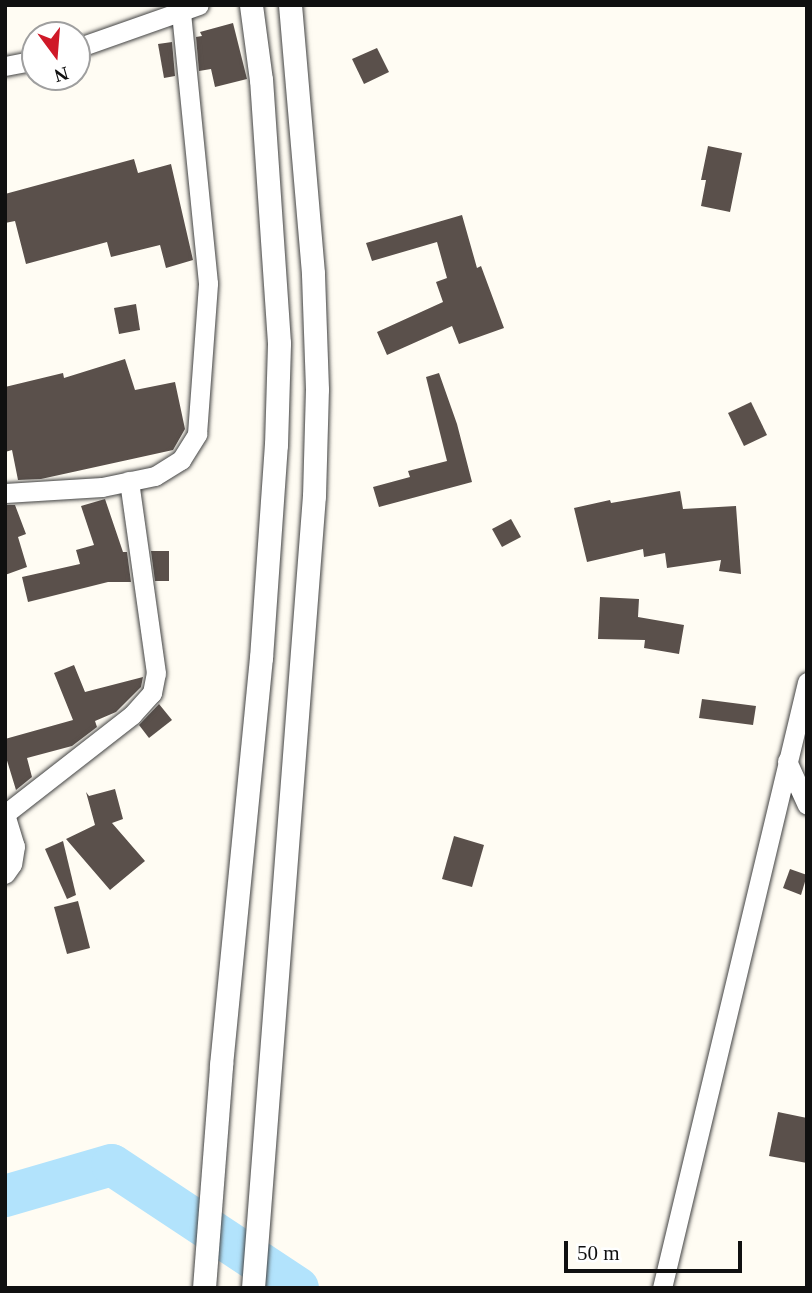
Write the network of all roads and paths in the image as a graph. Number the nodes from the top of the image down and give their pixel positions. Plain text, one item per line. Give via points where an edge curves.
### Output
1 (251, 5) edge
2 (290, 5) edge
3 (190, 8) edge
4 (91, 42) edge
5 (129, 481) junction
6 (5, 493) edge
7 (807, 682) edge
8 (788, 761) junction
9 (807, 805) edge
10 (5, 814) edge
11 (5, 874) edge
12 (204, 1281) edge
13 (253, 1284) edge
14 (662, 1288) edge

1 - 12 street via 261,80 279,343 276,445
2 - 13 street via 313,273 314,496
3 - 4 street
3 - 5 street via 208,283 197,434 181,460 155,476
5 - 6 street
5 - 10 street via 156,673 152,693 132,715
7 - 8 street
8 - 9 street
8 - 14 street
10 - 11 street via 15,846

